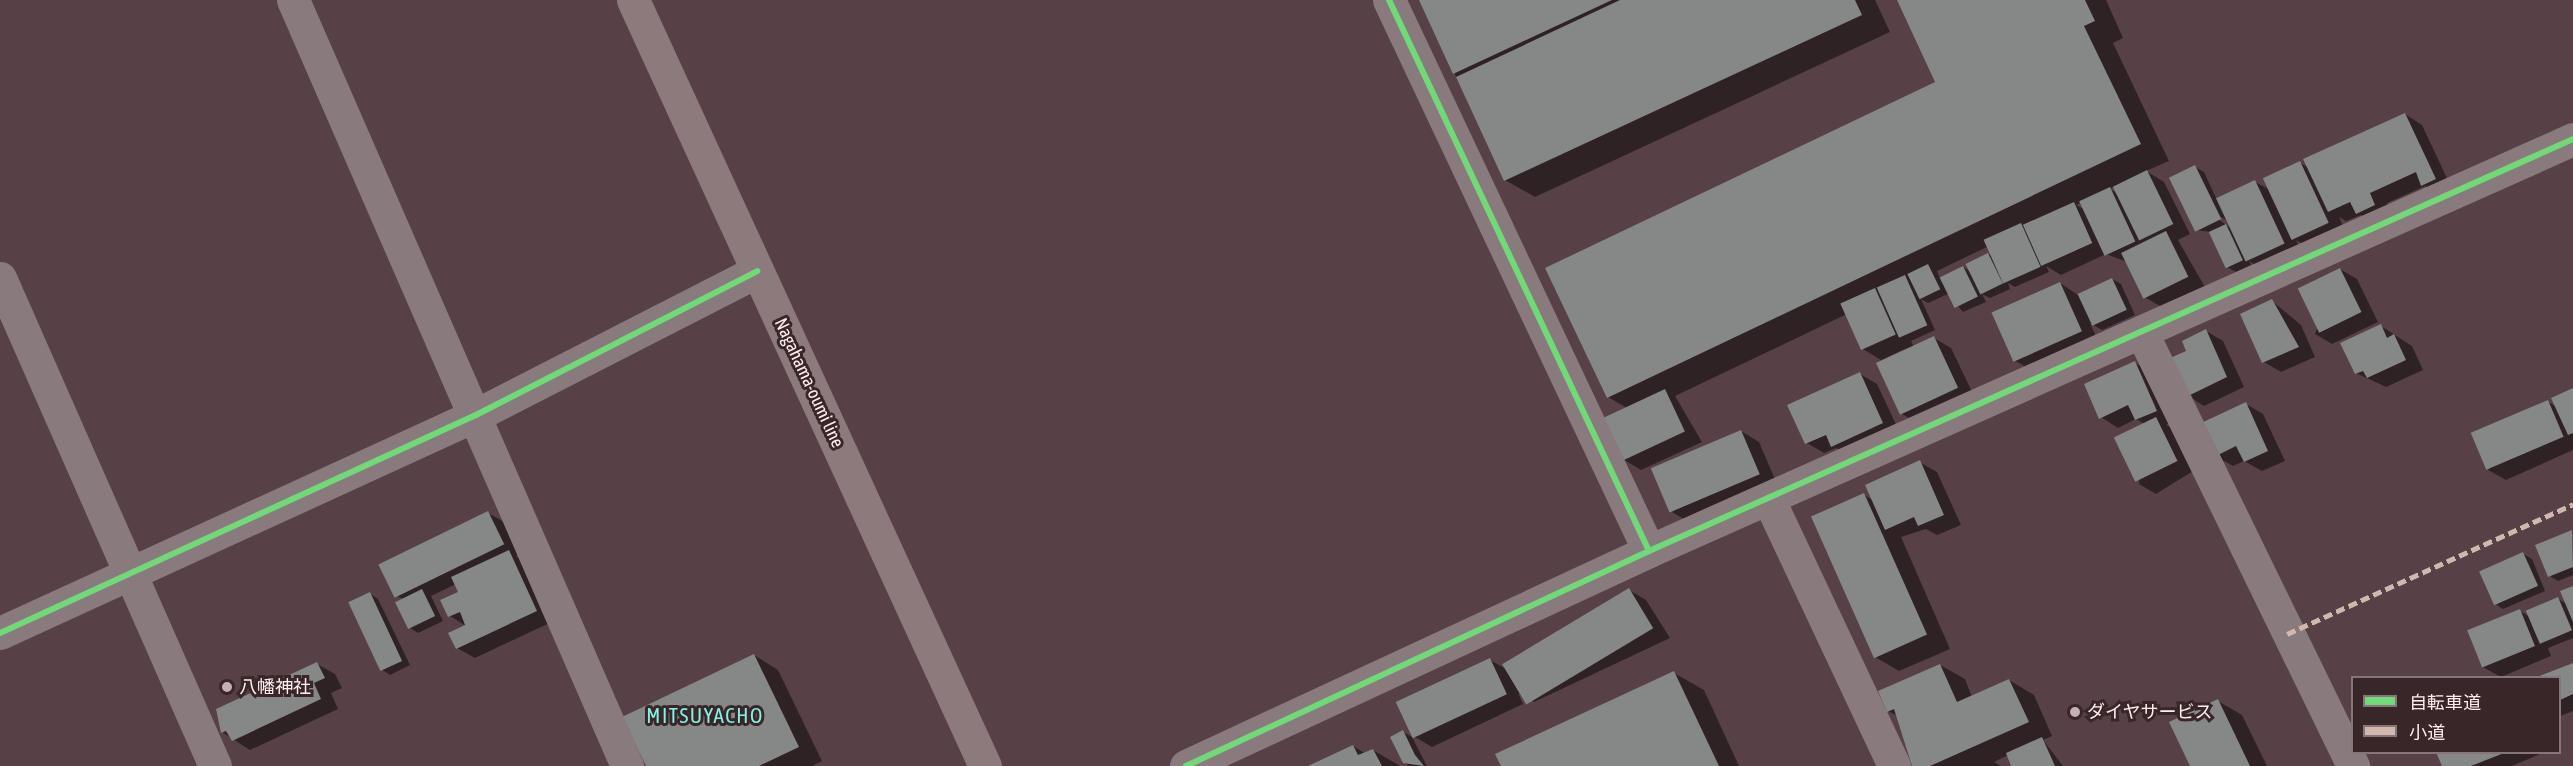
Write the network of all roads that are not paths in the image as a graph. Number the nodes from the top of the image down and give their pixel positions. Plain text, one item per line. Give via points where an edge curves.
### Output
1 (293, 0) edge
2 (633, 0) edge
3 (1389, 0) edge
4 (2573, 139) edge
5 (757, 271) junction
6 (0, 278) edge
7 (2142, 333) junction
8 (476, 415) junction
9 (1769, 500) junction
10 (1649, 551) junction
11 (127, 576) junction
12 (0, 633) edge
13 (215, 766) edge
14 (627, 766) edge
15 (985, 766) edge
16 (1185, 766) edge
17 (1894, 766) edge
18 (2353, 766) edge

1 - 8 street
2 - 5 main road, Nagahama-oumi line
3 - 10 street
4 - 7 street
5 - 8 street
5 - 15 main road, Nagahama-oumi line
6 - 11 street
7 - 9 street
7 - 18 street
8 - 11 street
8 - 14 street
9 - 10 street
9 - 17 street
10 - 16 street
11 - 12 street
11 - 13 street

